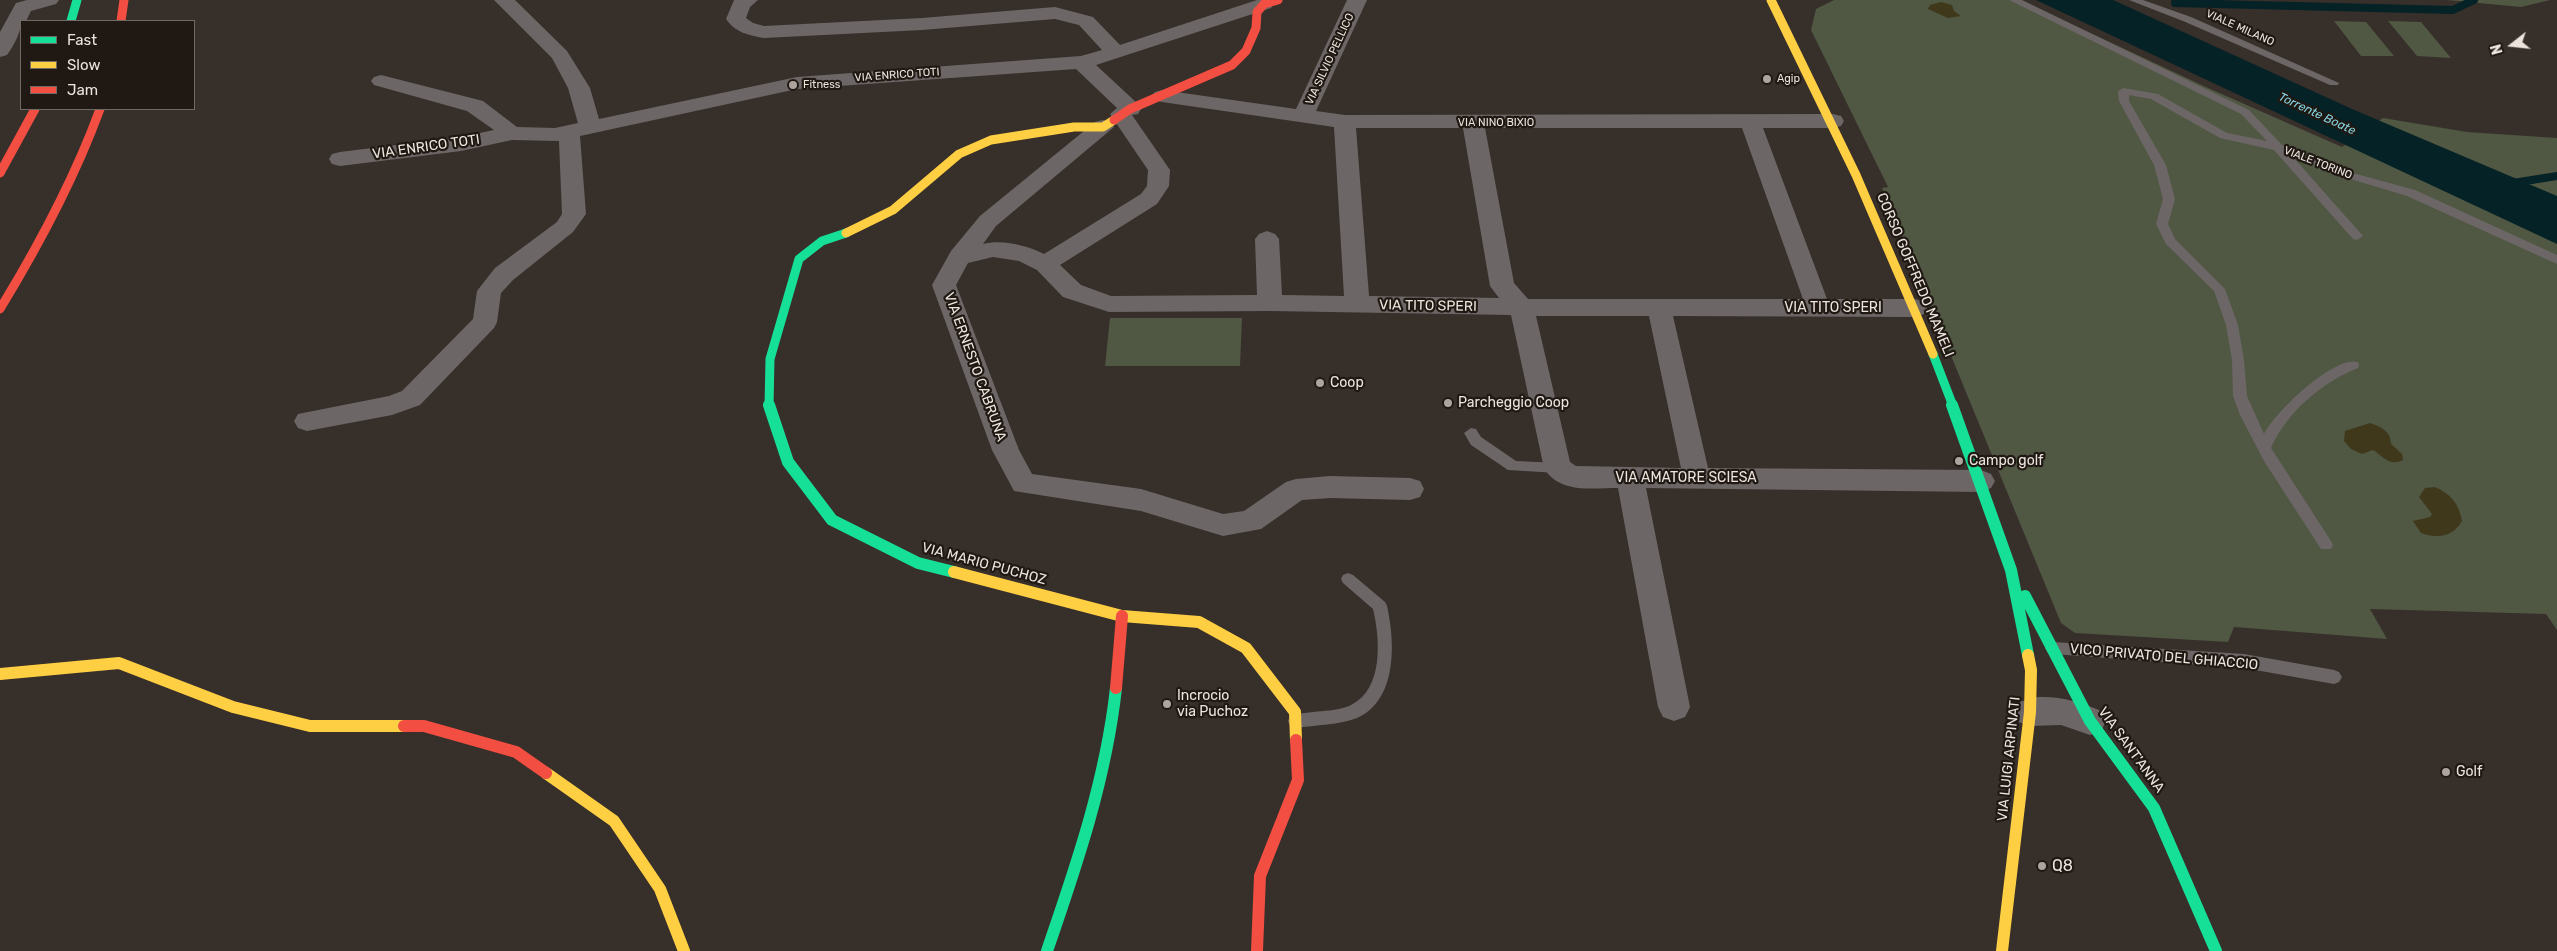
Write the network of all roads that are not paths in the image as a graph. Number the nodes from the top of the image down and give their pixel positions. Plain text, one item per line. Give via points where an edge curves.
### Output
1 (77, 0) edge
2 (124, 0) edge
3 (504, 0) edge
4 (748, 0) edge
5 (1357, 0) edge
6 (1771, 0) edge
7 (2014, 0) edge
8 (2134, 0) edge
9 (46, 1) edge
10 (1271, 2) edge
11 (20, 3) edge
12 (70, 20) edge
13 (121, 20) edge
14 (0, 51) edge
15 (1116, 53) junction
16 (1081, 62) junction
17 (381, 81) dead end
18 (2334, 83) dead end
19 (1162, 96) junction
20 (34, 110) edge
21 (100, 110) edge
22 (1118, 117) junction
23 (1303, 117) junction
24 (1832, 120) junction
25 (1750, 121) junction
26 (1345, 122) junction
27 (1473, 123) junction
28 (579, 129) junction
29 (512, 133) junction
30 (2278, 147) junction
31 (340, 158) dead end
32 (0, 173) edge
33 (2356, 236) dead end
34 (1268, 240) dead end
35 (959, 257) junction
36 (2557, 260) edge
37 (1046, 264) junction
38 (1270, 302) junction
39 (1357, 305) junction
40 (1522, 307) junction
41 (1659, 307) junction
42 (0, 308) edge
43 (1818, 308) junction
44 (1914, 308) junction
45 (2354, 365) dead end
46 (307, 422) dead end
47 (1471, 433) dead end
48 (2264, 448) junction
49 (1558, 468) junction
50 (1630, 478) junction
51 (1697, 478) junction
52 (1981, 481) junction
53 (1410, 489) dead end
54 (2326, 544) dead end
55 (2012, 570) junction
56 (1348, 579) dead end
57 (1122, 616) junction
58 (2053, 648) junction
59 (0, 674) edge
60 (2334, 677) dead end
61 (1674, 707) dead end
62 (2030, 712) junction
63 (1296, 720) junction
64 (2090, 721) junction
65 (684, 951) edge
66 (1047, 951) edge
67 (1257, 951) edge
68 (2002, 951) edge
69 (2216, 951) edge

1 - 12 main road
2 - 13 main road
3 - 28 street via 560,55 579,88
4 - 15 street via 741,4 736,19 746,28 764,32 1055,13 1086,21
5 - 23 street, VIA SILVIO PELLICO
6 - 24 main road, CORSO GOFFREDO MAMELI
7 - 30 lane, VIALE TORINO via 2245,112
8 - 18 lane, VIALE MILANO via 2187,19
9 - 11 street
10 - 15 street, VIA ENRICO TOTI
10 - 19 main road, VIA ERNESTO CABRUNA via 1257,12 1256,28 1246,51 1232,65
11 - 14 street
15 - 16 street, VIA ENRICO TOTI
16 - 22 street
16 - 28 street, VIA ENRICO TOTI via 797,83
17 - 29 street, VIA ENRICO TOTI via 475,106
19 - 22 main road, VIA ERNESTO CABRUNA
19 - 23 street, VIA NINO BIXIO
20 - 32 main road
21 - 42 main road via 89,144 44,239
22 - 35 street, VIA ERNESTO CABRUNA via 988,221
22 - 37 street via 1159,170 1158,186 1148,199
22 - 57 main road, VIA MARIO PUCHOZ via 991,140 959,154 894,210 862,227 822,241 799,259 770,359 769,408 788,462 832,520 918,563
23 - 26 street, VIA NINO BIXIO
24 - 25 street, VIA NINO BIXIO
24 - 44 main road, CORSO GOFFREDO MAMELI
25 - 27 street, VIA NINO BIXIO
25 - 43 street
26 - 27 street, VIA NINO BIXIO
26 - 39 street
27 - 40 street via 1502,286
28 - 29 street, VIA ENRICO TOTI via 555,135
28 - 46 street via 574,214 565,227 504,274 489,291 485,322 411,398 392,406
29 - 31 street, VIA ENRICO TOTI via 461,144
30 - 33 lane
30 - 36 lane, VIALE TORINO via 2338,172 2411,193
30 - 48 lane via 2224,136 2154,96 2123,90 2124,101 2160,165 2169,199 2162,224 2170,242 2219,289 2232,325 2240,396
34 - 38 street
35 - 37 street, VIA TITO SPERI via 993,249 1025,254
35 - 53 street, VIA ERNESTO CABRUNA via 944,285 1011,467 1024,483 1141,500 1223,526 1251,521 1296,490 1330,487
37 - 38 street, VIA TITO SPERI via 1072,291 1110,304
38 - 39 street, VIA TITO SPERI
39 - 40 street, VIA TITO SPERI
40 - 41 street, VIA TITO SPERI
40 - 49 street
41 - 43 street, VIA TITO SPERI
41 - 51 street
43 - 44 street, VIA TITO SPERI
44 - 52 main road, CORSO GOFFREDO MAMELI
45 - 48 lane via 2321,382 2274,428
47 - 49 lane via 1476,442 1513,466
48 - 54 lane
49 - 50 street, VIA AMATORE SCIESA via 1570,477
50 - 51 street, VIA AMATORE SCIESA
50 - 61 street
51 - 52 street, VIA AMATORE SCIESA
52 - 55 main road, CORSO GOFFREDO MAMELI
55 - 58 main road, VIA SANT'ANNA
55 - 62 main road, VIA LUIGI ARPINATI via 2031,670
56 - 63 lane via 1380,606 1386,642 1382,676 1363,707 1354,712
57 - 63 main road, VIA MARIO PUCHOZ via 1198,622 1246,648 1295,712
57 - 66 main road via 1113,730 1091,819
58 - 60 lane, VICO PRIVATO DEL GHIACCIO via 2244,661
58 - 64 main road, VIA SANT'ANNA
59 - 65 main road via 119,663 233,707 310,726 424,726 516,752 614,821 660,889
62 - 64 street via 2073,712
62 - 68 main road, VIA LUIGI ARPINATI
63 - 67 main road, VIA MARIO PUCHOZ via 1298,780 1260,876
64 - 69 main road, VIA SANT'ANNA via 2154,808

